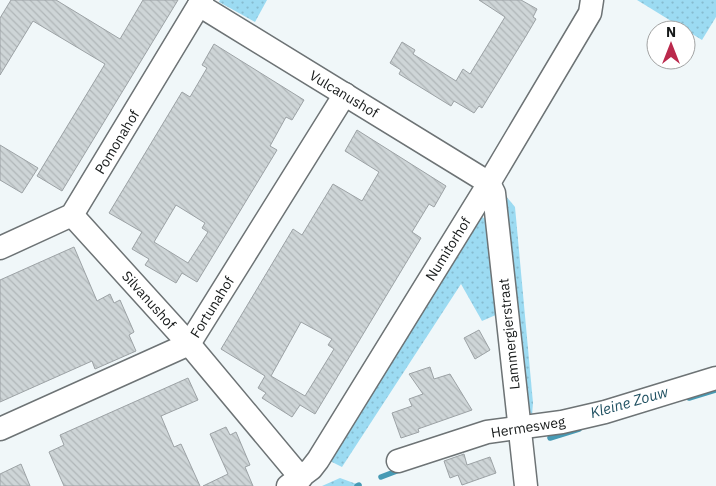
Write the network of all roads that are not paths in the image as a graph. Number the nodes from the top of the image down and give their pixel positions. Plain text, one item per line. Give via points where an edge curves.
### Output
1 (592, 0) edge
2 (201, 3) edge
3 (345, 94) junction
4 (489, 183) junction
5 (72, 215) junction
6 (0, 248) edge
7 (189, 344) junction
8 (716, 378) edge
9 (0, 429) edge
10 (520, 429) junction
11 (398, 461) dead end
12 (295, 482) edge
13 (526, 486) edge

1 - 4 street, Numitorhof via 590,13
2 - 3 street, Vulcanushof
2 - 5 street, Pomonahof
3 - 4 street, Vulcanushof
3 - 7 street, Fortunahof
4 - 10 street, Lammergierstraat via 494,193
4 - 12 street, Numitorhof via 318,460
5 - 6 street
5 - 7 street, Silvanushof
7 - 9 street, Fortunahof
7 - 12 street, Silvanushof
8 - 10 street, Hermesweg via 605,412
10 - 11 street, Hermesweg via 487,432
10 - 13 street, Lammergierstraat

